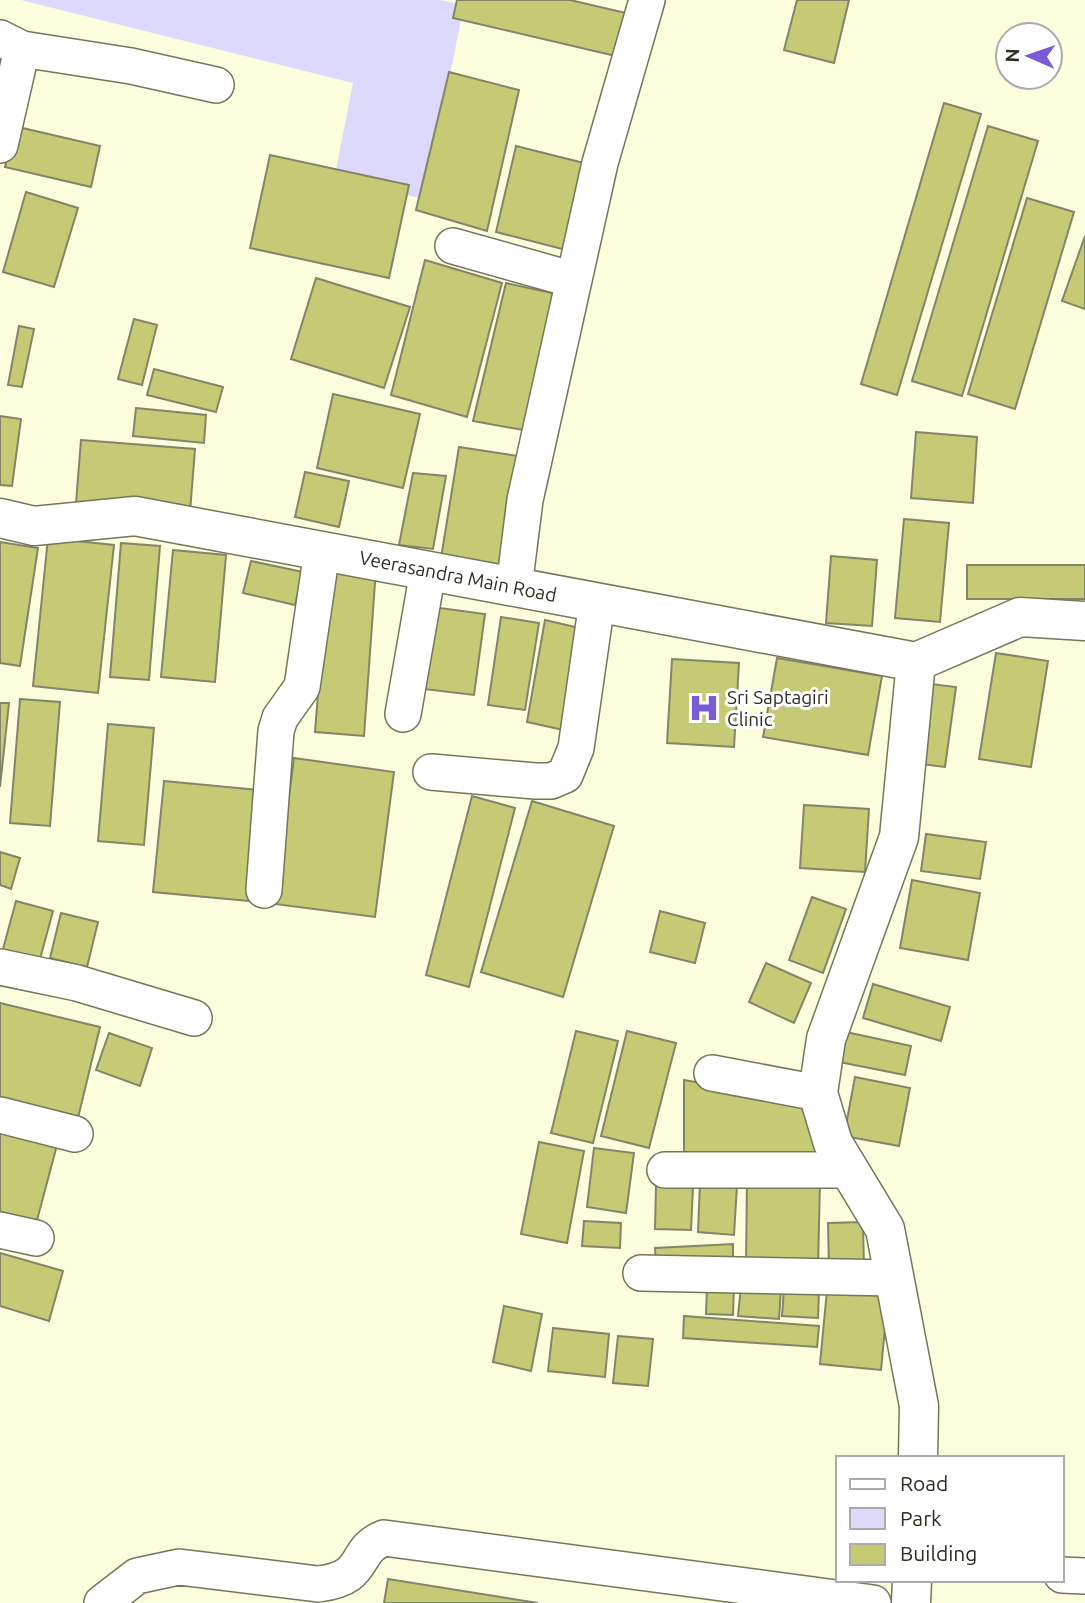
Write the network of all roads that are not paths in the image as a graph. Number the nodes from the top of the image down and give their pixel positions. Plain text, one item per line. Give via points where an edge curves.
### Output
1 (647, 0) edge
2 (11, 44) edge
3 (216, 85) dead end
4 (0, 145) edge
5 (453, 246) dead end
6 (574, 280) junction
7 (0, 518) edge
8 (322, 551) junction
9 (428, 571) junction
10 (514, 587) junction
11 (597, 602) junction
12 (1085, 621) edge
13 (916, 662) junction
14 (403, 714) dead end
15 (430, 772) dead end
16 (264, 890) dead end
17 (0, 967) edge
18 (194, 1017) dead end
19 (712, 1073) dead end
20 (818, 1093) junction
21 (0, 1115) edge
22 (75, 1134) dead end
23 (665, 1170) dead end
24 (849, 1170) junction
25 (0, 1230) edge
26 (36, 1238) dead end
27 (641, 1273) dead end
28 (895, 1278) junction
29 (918, 1456) edge
30 (1064, 1575) edge
31 (1085, 1576) edge
32 (912, 1582) edge
33 (102, 1603) edge
34 (873, 1603) edge
35 (911, 1603) edge

1 - 6 street via 600,163
2 - 3 street
2 - 4 street
5 - 6 street
6 - 10 street via 525,500
7 - 8 street, Veerasandra Main Road via 34,526 135,516
8 - 9 street, Veerasandra Main Road
8 - 16 street via 302,687 276,731
9 - 10 street, Veerasandra Main Road
9 - 14 street
10 - 11 street, Veerasandra Main Road
11 - 13 street, Veerasandra Main Road
11 - 15 street via 576,748 565,775 535,781
12 - 13 street via 1020,617
13 - 20 street via 899,836 826,1039
17 - 18 street via 77,983
19 - 20 street
20 - 24 street via 833,1143
21 - 22 street
23 - 24 street
24 - 28 street via 885,1229
25 - 26 street
27 - 28 street
28 - 29 street via 919,1406
30 - 31 street
32 - 35 street
33 - 34 street via 137,1576 178,1567 318,1584 338,1582 349,1577 374,1542 384,1538

